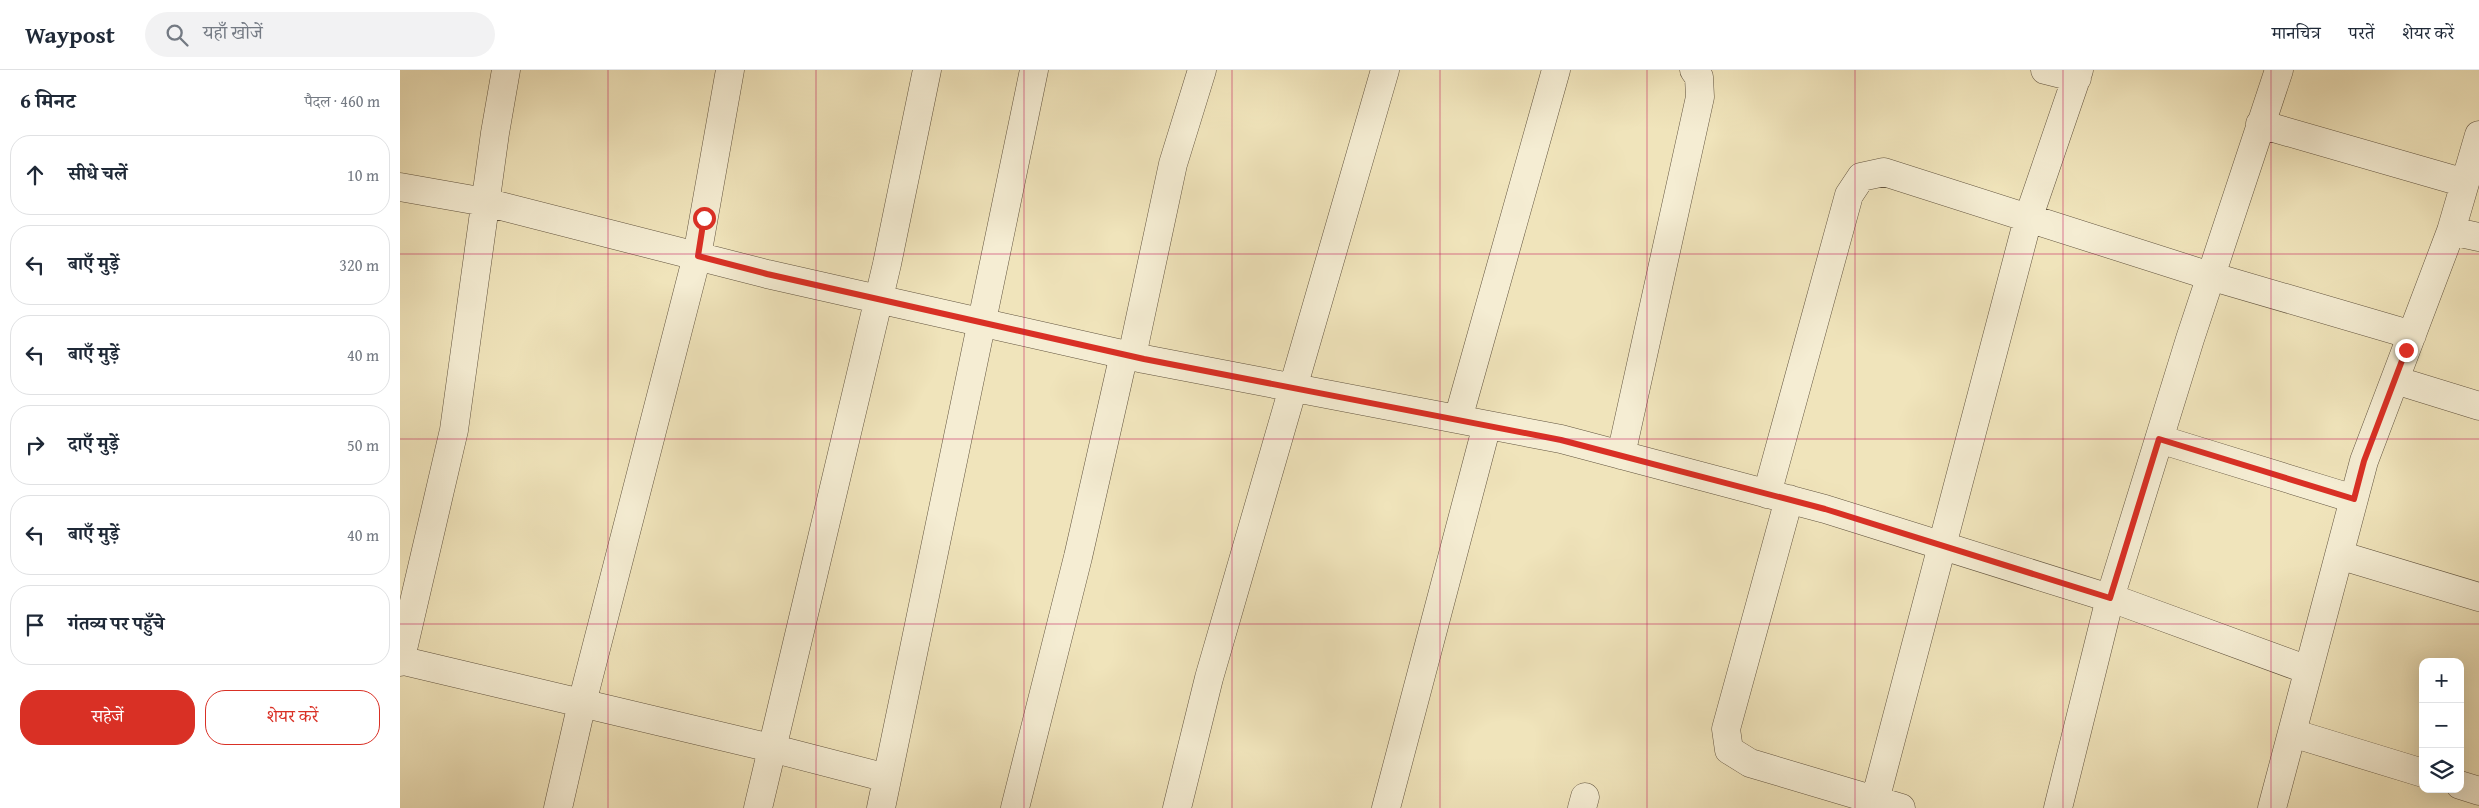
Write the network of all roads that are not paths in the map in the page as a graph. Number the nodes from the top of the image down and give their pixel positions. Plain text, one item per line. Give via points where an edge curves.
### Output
1 (506, 70) edge
2 (730, 70) edge
3 (927, 70) edge
4 (1034, 70) edge
5 (1202, 70) edge
6 (1385, 70) edge
7 (1556, 70) edge
8 (1694, 70) edge
9 (2046, 70) edge
10 (2279, 70) edge
11 (2078, 74) edge
12 (2260, 124) junction
13 (2479, 135) edge
14 (2465, 183) junction
15 (400, 186) edge
16 (485, 202) junction
17 (2028, 219) junction
18 (2451, 231) junction
19 (2479, 237) edge
20 (698, 256) junction
21 (2210, 276) junction
22 (879, 299) junction
23 (981, 321) junction
24 (2412, 335) junction
25 (1128, 355) junction
26 (2395, 380) junction
27 (1295, 388) junction
28 (2479, 406) edge
29 (1458, 419) junction
30 (1487, 425) junction
31 (2159, 439) junction
32 (1621, 455) junction
33 (1778, 497) junction
34 (2354, 499) junction
35 (1944, 546) junction
36 (2339, 554) junction
37 (2479, 597) edge
38 (2110, 598) junction
39 (400, 661) edge
40 (2308, 670) junction
41 (582, 704) junction
42 (2292, 734) junction
43 (771, 748) junction
44 (2419, 773) edge
45 (887, 778) junction
46 (2464, 786) edge
47 (2479, 791) edge
48 (1883, 805) edge
49 (558, 808) edge
50 (758, 808) edge
51 (881, 808) edge
52 (1015, 808) edge
53 (1177, 808) edge
54 (1386, 808) edge
55 (2058, 808) edge
56 (2272, 808) edge

1 - 16 street
2 - 20 street
3 - 22 street
4 - 23 street
5 - 25 street via 1173,164
6 - 27 street
7 - 29 street
8 - 32 street via 1699,77 1700,97
9 - 11 street
10 - 12 street
11 - 17 street
12 - 14 street
12 - 21 street
13 - 14 street
14 - 18 street
15 - 16 street
16 - 20 street
16 - 39 street via 454,430
17 - 21 street
17 - 33 street via 1884,172 1861,177 1849,195
17 - 35 street
18 - 19 street
18 - 24 street
20 - 22 street
20 - 41 street
21 - 24 street
21 - 31 street
22 - 23 street
22 - 43 street
23 - 25 street
23 - 45 street
24 - 26 street
25 - 27 street
25 - 52 street
26 - 28 street
26 - 34 street via 2364,461
27 - 29 street
27 - 53 street via 1209,678
29 - 30 street
30 - 32 street
30 - 54 street
31 - 34 street
31 - 38 street
32 - 33 street
33 - 35 street
33 - 48 street via 1726,729 1729,750 1750,763
34 - 36 street
35 - 38 street
35 - 48 street
36 - 37 street
36 - 40 street
38 - 40 street
38 - 55 street
39 - 41 street
40 - 42 street
41 - 43 street
41 - 49 street
42 - 44 street
42 - 56 street
43 - 45 street
43 - 50 street
45 - 51 street
46 - 47 street

